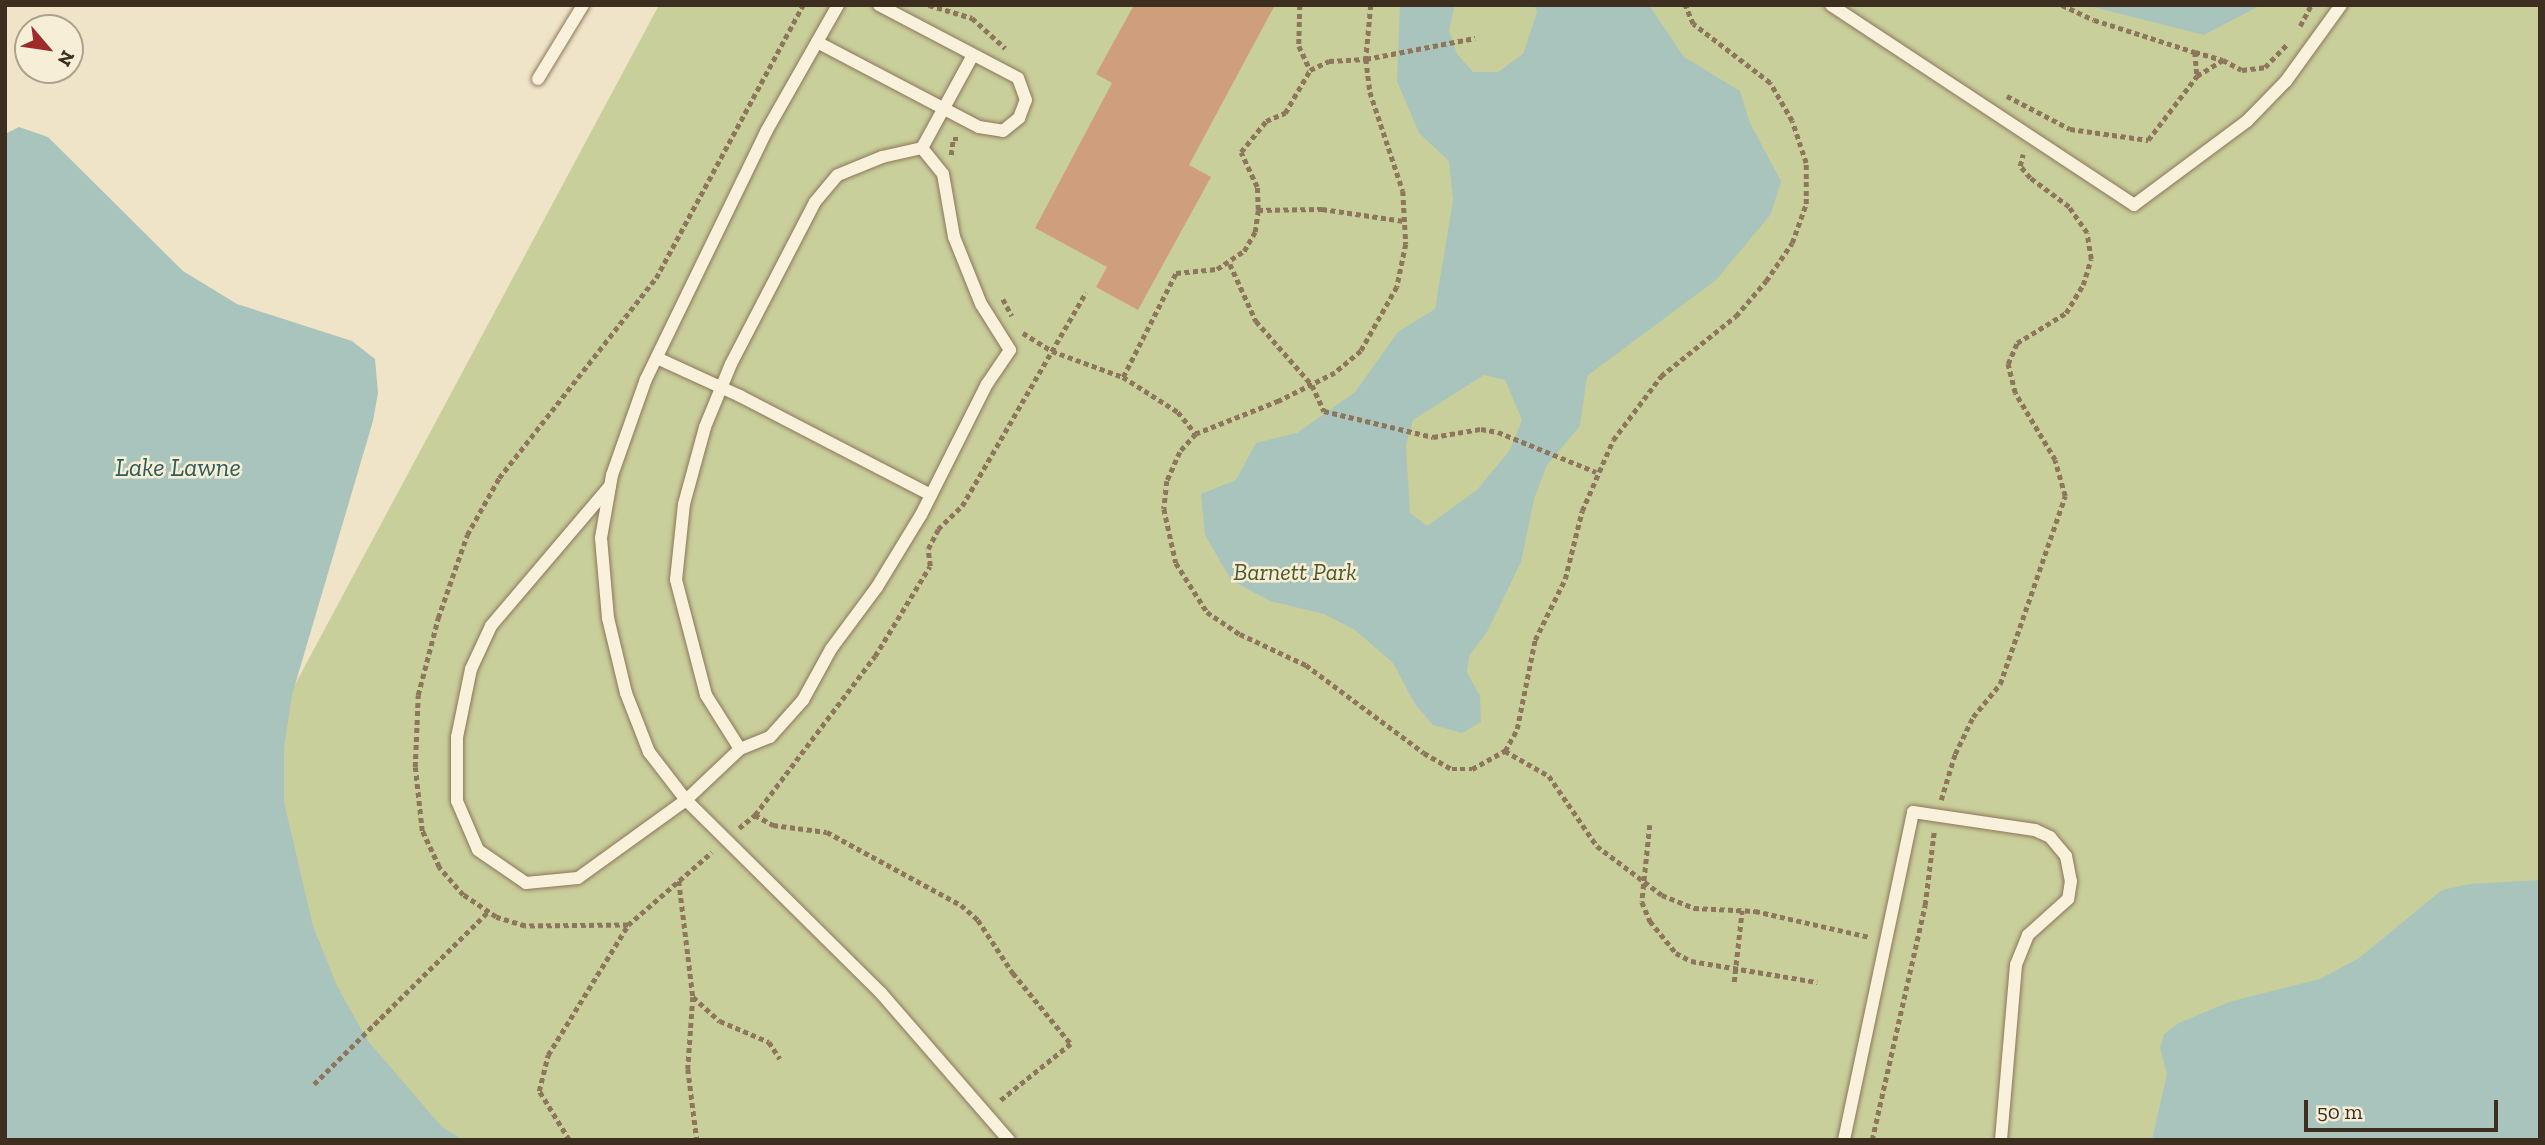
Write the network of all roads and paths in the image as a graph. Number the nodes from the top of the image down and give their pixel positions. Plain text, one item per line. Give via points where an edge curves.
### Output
1 (583, 5) edge
2 (838, 5) edge
3 (879, 5) edge
4 (929, 5) edge
5 (1300, 5) edge
6 (1371, 5) edge
7 (1685, 5) edge
8 (1831, 5) edge
9 (2062, 5) edge
10 (2311, 5) edge
11 (2341, 5) edge
12 (1475, 38) dead end
13 (817, 42) junction
14 (2195, 52) junction
15 (974, 55) junction
16 (1014, 58) dead end
17 (1366, 59) junction
18 (2223, 60) junction
19 (1310, 70) junction
20 (2197, 75) junction
21 (538, 79) dead end
22 (1998, 90) dead end
23 (944, 108) junction
24 (2044, 117) junction
25 (966, 139) dead end
26 (2031, 139) junction
27 (922, 148) junction
28 (953, 161) dead end
29 (1258, 210) junction
30 (1404, 221) junction
31 (1230, 264) junction
32 (998, 293) dead end
33 (657, 358) junction
34 (1124, 377) junction
35 (1312, 385) junction
36 (721, 387) junction
37 (1196, 434) junction
38 (1596, 472) junction
39 (610, 486) junction
40 (931, 495) junction
41 (740, 749) junction
42 (1505, 751) junction
43 (685, 800) junction
44 (755, 815) dead end
45 (1937, 817) junction
46 (1650, 825) dead end
47 (678, 881) dead end
48 (1643, 884) junction
49 (1742, 910) junction
50 (488, 912) dead end
51 (1886, 941) junction
52 (1913, 947) junction
53 (1734, 970) junction
54 (1734, 982) dead end
55 (1817, 982) dead end
56 (693, 997) junction
57 (780, 1059) dead end
58 (314, 1084) dead end
59 (986, 1113) junction
60 (697, 1140) edge
61 (1009, 1140) edge
62 (1844, 1140) edge
63 (1872, 1140) edge
64 (2001, 1140) edge

1 - 21 lane
2 - 13 lane
3 - 15 lane
4 - 16 path via 972,18
5 - 19 path via 1299,46
6 - 17 path
7 - 38 path via 1693,24 1770,83 1792,121 1806,163 1805,204 1792,243 1766,281 1736,316 1661,376 1613,440
8 - 26 lane
9 - 14 path
10 - 18 path via 2293,37 2265,67 2242,70
11 - 26 lane via 2286,81 2247,121 2134,205
12 - 17 path
13 - 23 lane
13 - 33 lane via 766,132
14 - 18 path
14 - 20 path
15 - 23 lane
15 - 23 lane via 1018,78 1026,100 1019,118 1003,131 979,127
17 - 19 path via 1329,61
17 - 30 path via 1379,127 1403,191
18 - 20 path
19 - 29 path via 1284,113 1266,121 1241,152 1257,187
20 - 24 path via 2148,140 2070,129
22 - 24 path
23 - 27 lane
24 - 26 path
25 - 28 path via 953,139
26 - 45 path via 2020,166 2069,207 2087,233 2091,259 2083,285 2066,313 2017,343 2008,364 2015,393 2056,460 2065,496 2000,684 1973,718 1955,754
27 - 36 lane via 881,157 838,175 815,202
27 - 40 lane via 943,174 954,237 981,304 1010,350 987,384
29 - 30 path via 1322,209
29 - 31 path via 1255,232
30 - 35 path via 1406,244 1397,287 1381,321 1360,351
31 - 34 path via 1176,273
31 - 35 path via 1256,321
32 - 34 path via 1010,308 1015,328 1052,351
33 - 36 lane
33 - 39 lane
34 - 37 path via 1178,412
35 - 37 path
35 - 38 path via 1324,411 1433,437 1481,429 1498,432
36 - 40 lane
36 - 41 lane via 684,504 676,580 706,695
37 - 42 path via 1180,452 1167,481 1164,509 1176,563 1207,612 1240,634 1306,665 1452,769 1472,769
38 - 42 path via 1565,579 1535,640 1517,729
39 - 43 lane via 601,538 608,618 626,693 649,752
39 - 43 lane via 486,637 471,669 457,737 457,801 478,850 526,883 578,878
40 - 41 lane via 803,700 770,737
41 - 43 lane
42 - 48 path via 1549,776 1597,846
43 - 59 lane via 881,993
44 - 59 path via 773,825 827,832 961,905 978,920 1013,973 1071,1044
45 - 51 lane via 1913,812
45 - 52 path
45 - 64 lane via 2035,830 2050,837 2066,856 2071,881 2068,899 2028,935 2016,965
46 - 48 path
47 - 56 path
48 - 49 path via 1694,908
48 - 53 path via 1642,902 1650,921 1676,953
49 - 51 path
49 - 53 path
50 - 58 path
51 - 52 path
51 - 62 lane
52 - 63 path
53 - 54 path
53 - 55 path
56 - 57 path via 720,1021 769,1042
56 - 60 path via 688,1069
59 - 61 lane

